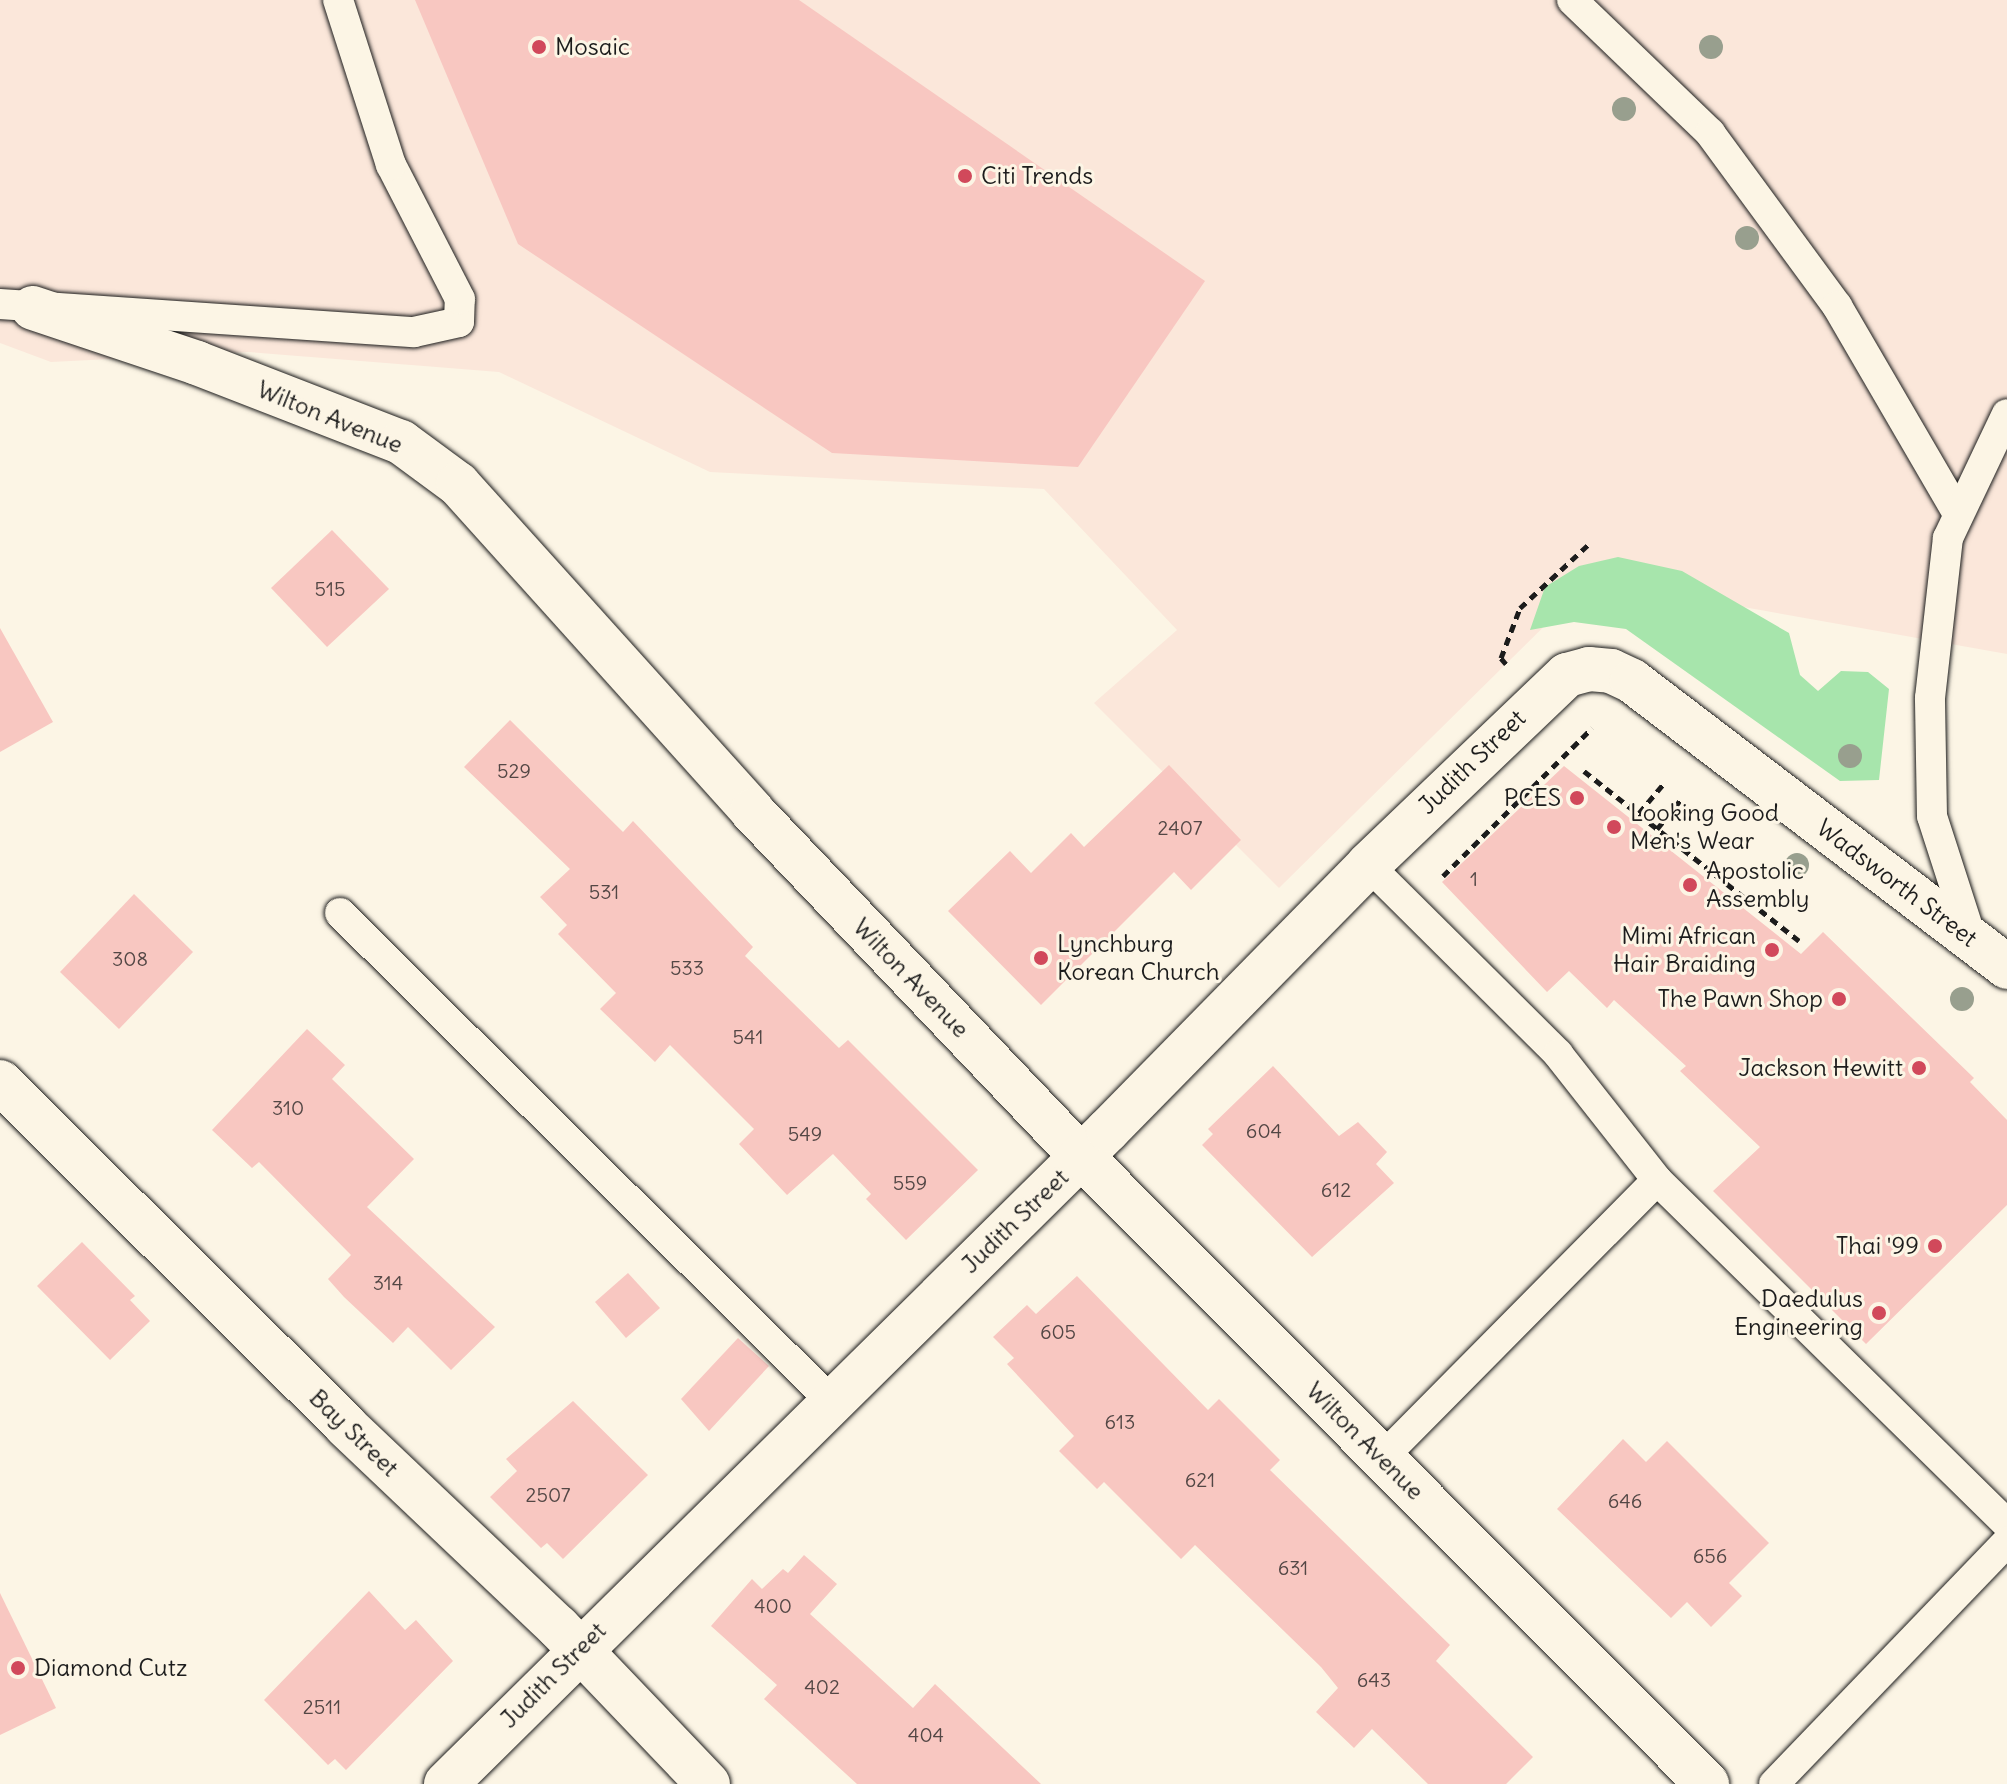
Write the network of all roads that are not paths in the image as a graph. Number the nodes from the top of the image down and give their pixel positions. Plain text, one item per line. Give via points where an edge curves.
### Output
1 (338, 0) edge
2 (1572, 0) edge
3 (17, 306) edge
4 (2007, 414) edge
5 (1957, 512) junction
6 (1589, 669) joint
7 (1368, 865) junction
8 (340, 913) dead end
9 (1972, 940) junction
10 (2007, 967) edge
11 (0, 1082) edge
12 (1081, 1156) junction
13 (1657, 1180) junction
14 (830, 1400) junction
15 (1382, 1458) junction
16 (2007, 1524) edge
17 (2007, 1542) edge
18 (579, 1648) junction
19 (446, 1784) edge
20 (708, 1784) edge
21 (1707, 1784) edge
22 (1774, 1784) edge

1 - 3 lane via 391,165 460,299 459,322 414,332
2 - 5 lane via 1710,133 1837,306
3 - 12 street, Wilton Avenue via 197,363 401,442 458,484 752,811
4 - 5 lane
5 - 9 lane via 1940,585 1930,698 1932,816
6 - 7 street, Judith Street via 1552,684
6 - 9 street, Wadsworth Street via 1632,681
7 - 12 street, Judith Street
7 - 13 lane via 1558,1054
8 - 14 lane
9 - 10 street, Wadsworth Street
11 - 18 street, Bay Street via 346,1426
12 - 14 street, Judith Street
12 - 15 street, Wilton Avenue
13 - 15 lane
13 - 16 lane
14 - 18 street, Judith Street
15 - 21 street, Wilton Avenue
17 - 22 lane
18 - 19 street, Judith Street
18 - 20 street, Bay Street

